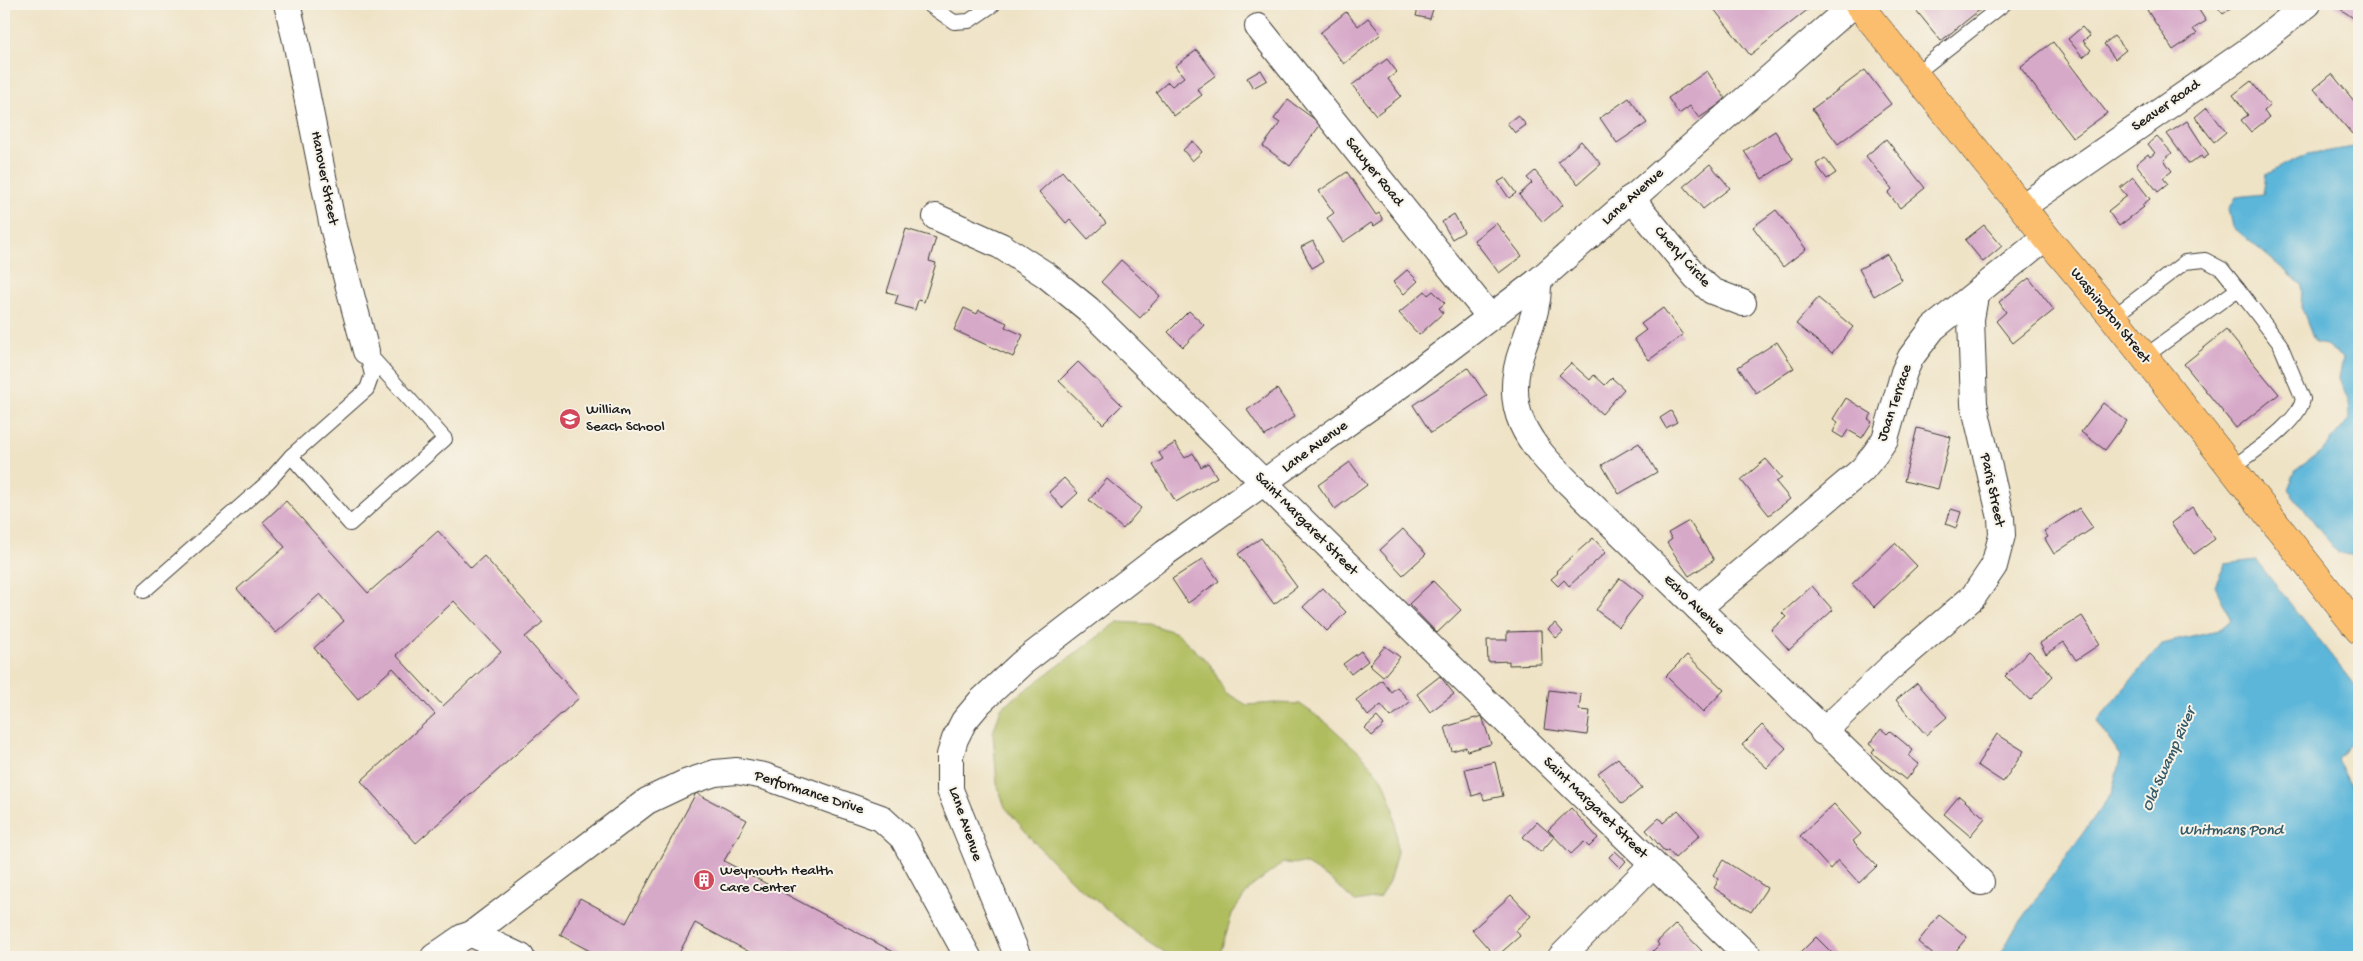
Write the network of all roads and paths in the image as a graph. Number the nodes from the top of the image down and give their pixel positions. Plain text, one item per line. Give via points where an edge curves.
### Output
1 (286, 4) edge
2 (928, 4) edge
3 (994, 4) edge
4 (1854, 4) edge
5 (1858, 4) edge
6 (2004, 4) edge
7 (2308, 4) edge
8 (1258, 27) dead end
9 (1915, 74) junction
10 (1631, 198) junction
11 (2022, 207) junction
12 (936, 217) dead end
13 (2046, 237) junction
14 (1538, 281) junction
15 (2238, 290) junction
16 (1975, 296) junction
17 (1743, 303) dead end
18 (1490, 317) junction
19 (2113, 317) junction
20 (366, 350) junction
21 (2144, 357) junction
22 (291, 456) junction
23 (2231, 469) junction
24 (1265, 484) junction
25 (144, 591) dead end
26 (1698, 608) junction
27 (2359, 630) edge
28 (1823, 732) junction
29 (1653, 864) junction
30 (1981, 882) dead end
31 (472, 934) junction
32 (434, 957) edge
33 (521, 957) edge
34 (968, 957) edge
35 (1018, 957) edge
36 (1560, 957) edge
37 (1749, 957) edge

1 - 20 street, Hanover Street via 333,226
2 - 3 lane via 954,22 969,21
4 - 10 street, Lane Avenue
5 - 9 main road, Washington Street
6 - 9 lane
7 - 11 street, Seaver Road via 2252,48
8 - 18 street, Sawyer Road
9 - 11 main road, Washington Street
10 - 14 street, Lane Avenue
10 - 17 street, Cheryl Circle via 1696,277 1712,291
11 - 13 main road, Washington Street
12 - 24 street, Saint Margaret Street via 1001,246 1046,275 1088,309
13 - 16 street, Joan Terrace
13 - 19 main road, Washington Street
14 - 18 street, Lane Avenue
14 - 26 street, Echo Avenue via 1536,314 1522,348 1515,380 1523,427 1542,456
15 - 19 lane via 2222,269 2205,260 2185,262
15 - 21 lane
15 - 23 lane via 2280,344 2303,399 2301,408 2289,422
16 - 26 street, Joan Terrace via 1933,328 1915,350 1904,372 1891,423 1875,454 1862,470
16 - 28 street, Paris Street via 1971,319 1974,404 2001,518 2002,535 1994,566 1973,597 1890,668
18 - 24 street, Lane Avenue
19 - 21 main road, Washington Street
20 - 22 lane via 372,375 368,389
20 - 22 lane via 445,439 350,524
21 - 23 main road, Washington Street
22 - 25 lane via 269,481
23 - 27 main road, Washington Street
24 - 29 street, Saint Margaret Street
24 - 35 street, Lane Avenue via 1165,553 1022,663 964,721 950,755 950,790
26 - 28 street, Echo Avenue
28 - 30 street, Echo Avenue
29 - 36 street, Saint Margaret Street
29 - 37 street, Saint Margaret Street
31 - 32 street, Performance Drive
31 - 33 street
31 - 34 street, Performance Drive via 647,801 685,783 715,773 737,771 764,776 880,818 904,838

